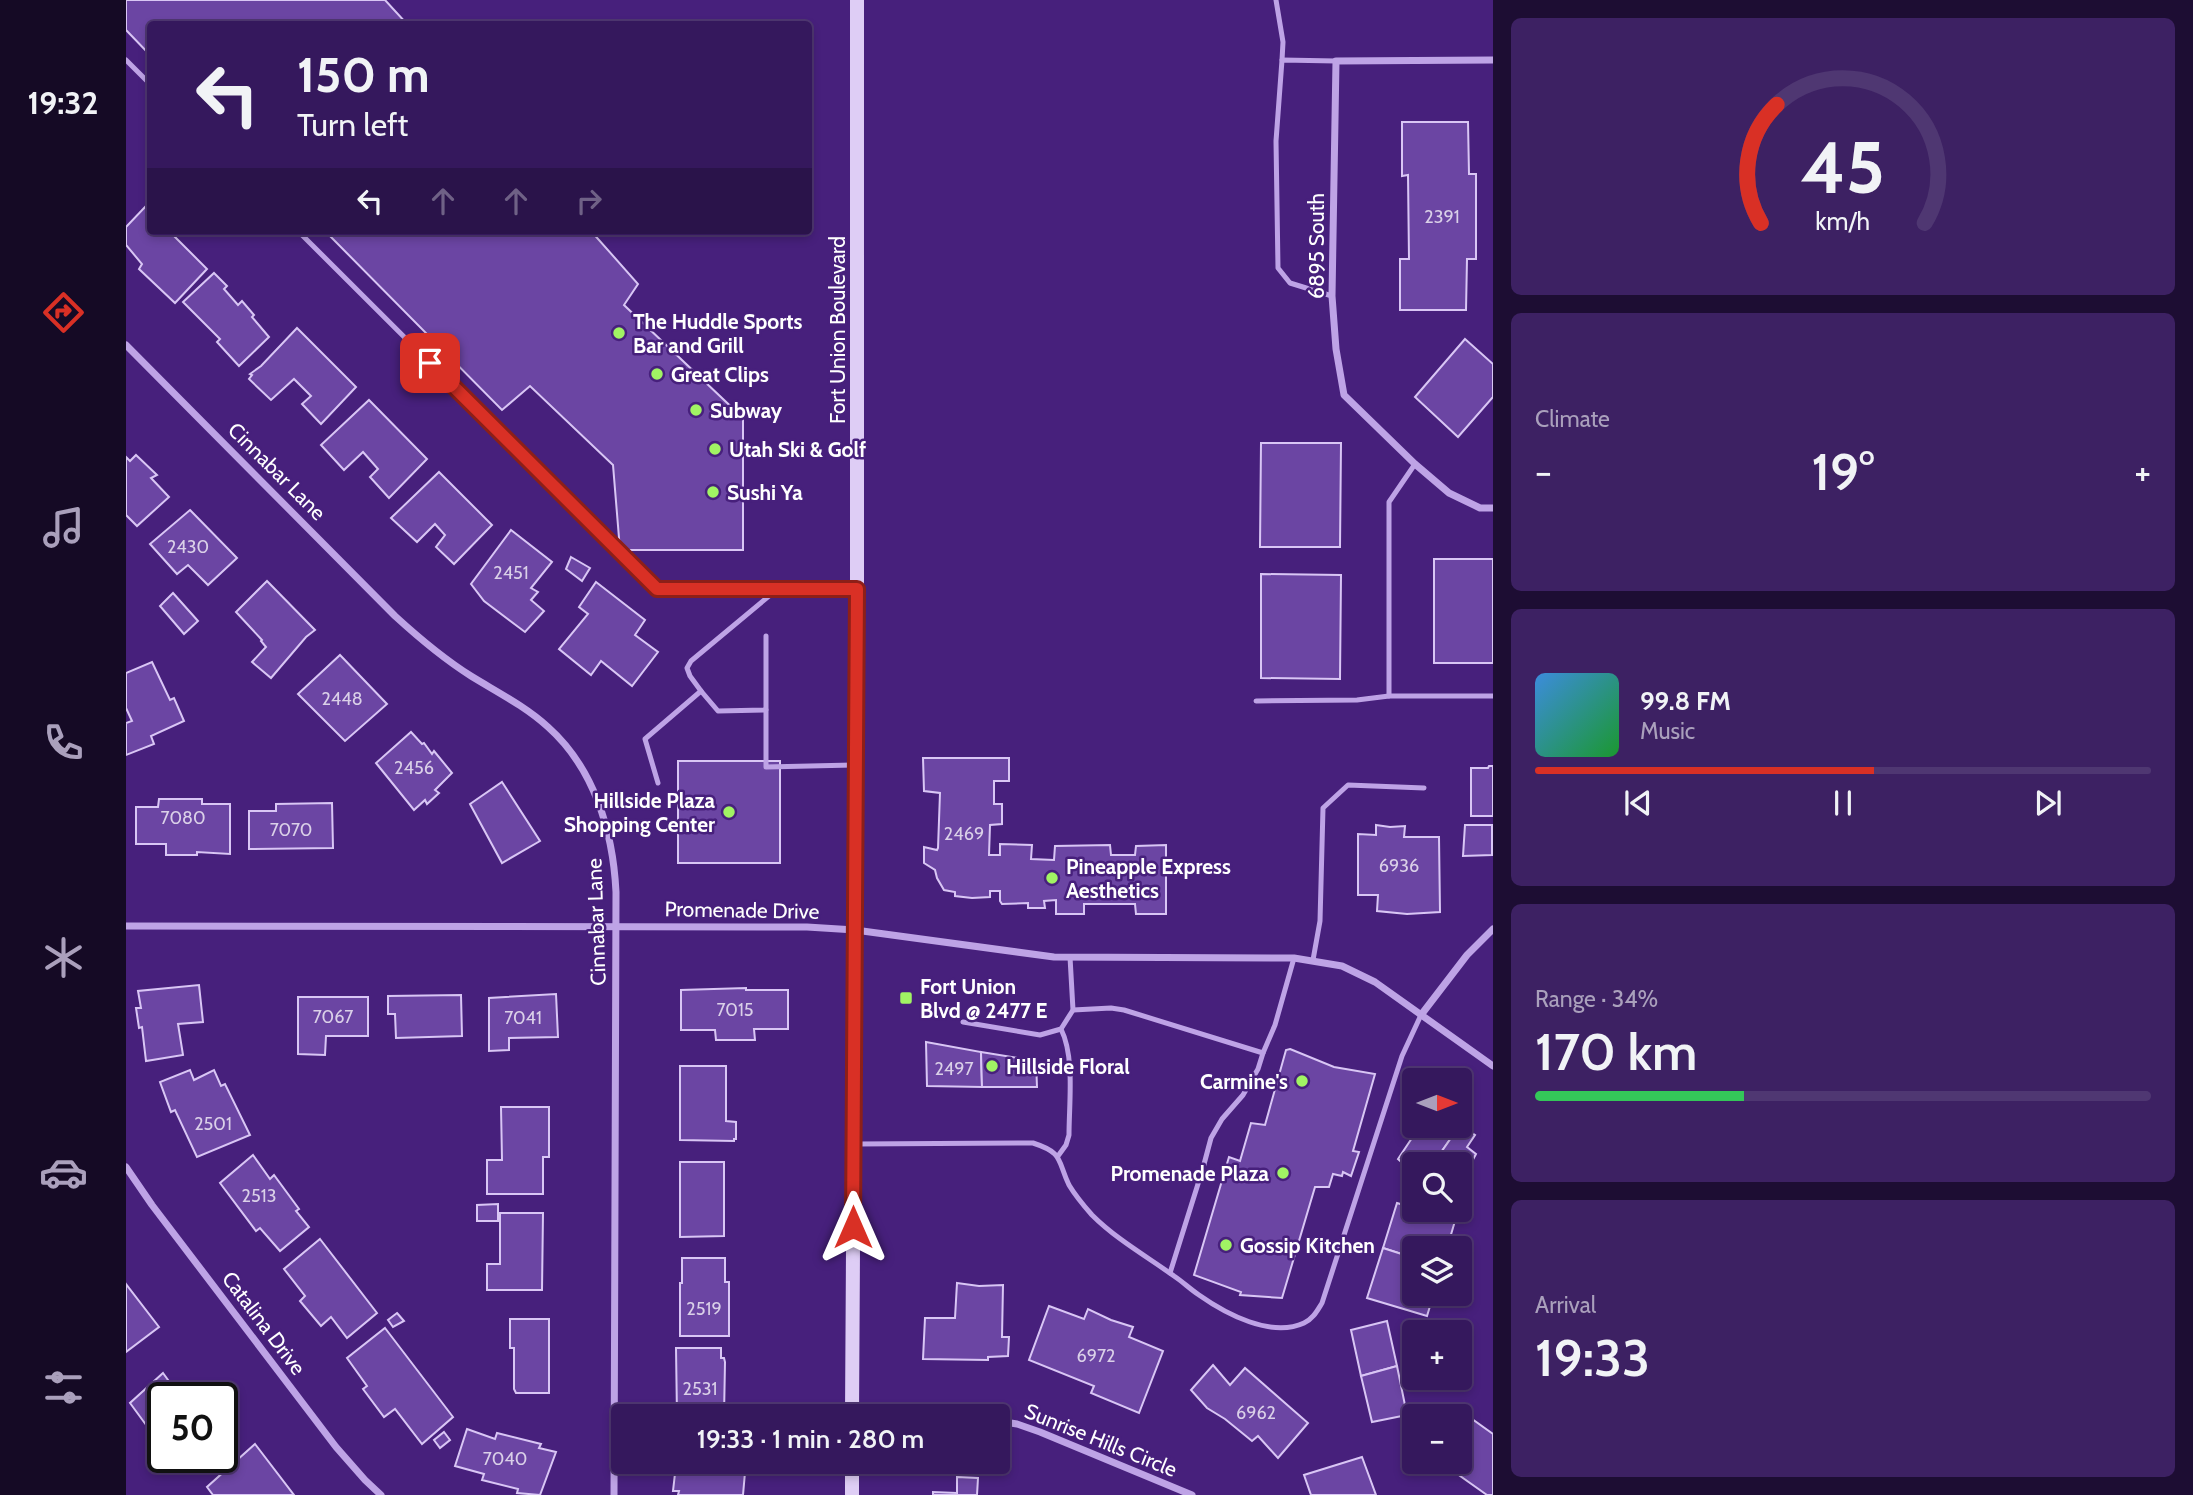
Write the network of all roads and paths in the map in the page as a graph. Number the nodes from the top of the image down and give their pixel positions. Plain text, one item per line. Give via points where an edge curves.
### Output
1 (857, 0) edge
2 (1276, 0) edge
3 (126, 60) edge
4 (1282, 60) junction
5 (1493, 60) edge
6 (1336, 61) junction
7 (147, 82) edge
8 (302, 235) edge
9 (1332, 296) junction
10 (126, 345) edge
11 (1415, 464) junction
12 (1493, 508) edge
13 (857, 589) junction
14 (775, 591) junction
15 (766, 636) dead end
16 (701, 691) junction
17 (1389, 696) junction
18 (1493, 696) edge
19 (1256, 701) dead end
20 (766, 710) junction
21 (856, 765) junction
22 (658, 783) dead end
23 (1424, 788) dead end
24 (126, 926) edge
25 (616, 927) junction
26 (1493, 929) edge
27 (855, 930) junction
28 (1070, 957) junction
29 (1294, 958) junction
30 (1313, 960) junction
31 (1073, 1010) junction
32 (1421, 1015) junction
33 (963, 1022) dead end
34 (1060, 1028) junction
35 (1264, 1053) junction
36 (1493, 1066) edge
37 (853, 1144) junction
38 (1058, 1156) junction
39 (126, 1167) edge
40 (1170, 1273) junction
41 (852, 1404) edge
42 (1010, 1423) edge
43 (852, 1474) edge
44 (381, 1495) edge
45 (614, 1495) edge
46 (852, 1495) edge
47 (1192, 1495) edge

1 - 13 main road, Fort Union Boulevard
2 - 4 lane
3 - 7 lane
4 - 6 lane
4 - 9 lane via 1276,141 1278,268 1290,283
5 - 6 street
6 - 9 street, 6895 South
8 - 14 lane via 657,589
9 - 11 street, 6895 South via 1344,395
10 - 25 street, Cinnabar Lane via 395,617 468,674 527,710 570,750 595,792 607,830 615,865
11 - 12 street, 6895 South via 1449,493 1480,508
11 - 17 lane via 1389,502
13 - 14 lane
13 - 21 main road, Fort Union Boulevard
14 - 16 lane via 691,661 687,668
15 - 20 lane
16 - 20 lane via 718,711
16 - 22 lane via 645,738
17 - 18 lane
17 - 19 lane
20 - 21 lane via 766,767
21 - 27 main road, Fort Union Boulevard
23 - 30 lane via 1348,785 1323,808 1320,921
24 - 25 street, Promenade Drive
25 - 27 street, Promenade Drive
25 - 45 street, Cinnabar Lane
26 - 32 street
27 - 28 street, Promenade Drive
27 - 37 main road, Fort Union Boulevard
28 - 29 street, Promenade Drive
28 - 31 lane
29 - 30 street, Promenade Drive
29 - 35 lane
30 - 32 street, Promenade Drive via 1342,966 1375,982
31 - 34 lane
31 - 35 lane via 1124,1010
32 - 36 street, Promenade Drive
32 - 40 lane via 1402,1056 1342,1247 1314,1316 1292,1327 1255,1323 1231,1315
33 - 34 lane via 1040,1035
34 - 38 lane via 1068,1053 1069,1135
35 - 40 lane via 1243,1095 1211,1138
37 - 38 lane via 1033,1143
37 - 41 main road, Fort Union Boulevard
38 - 40 lane via 1069,1184 1089,1212
39 - 44 street, Catalina Drive via 336,1447
42 - 47 street, Sunrise Hills Circle
43 - 46 main road

